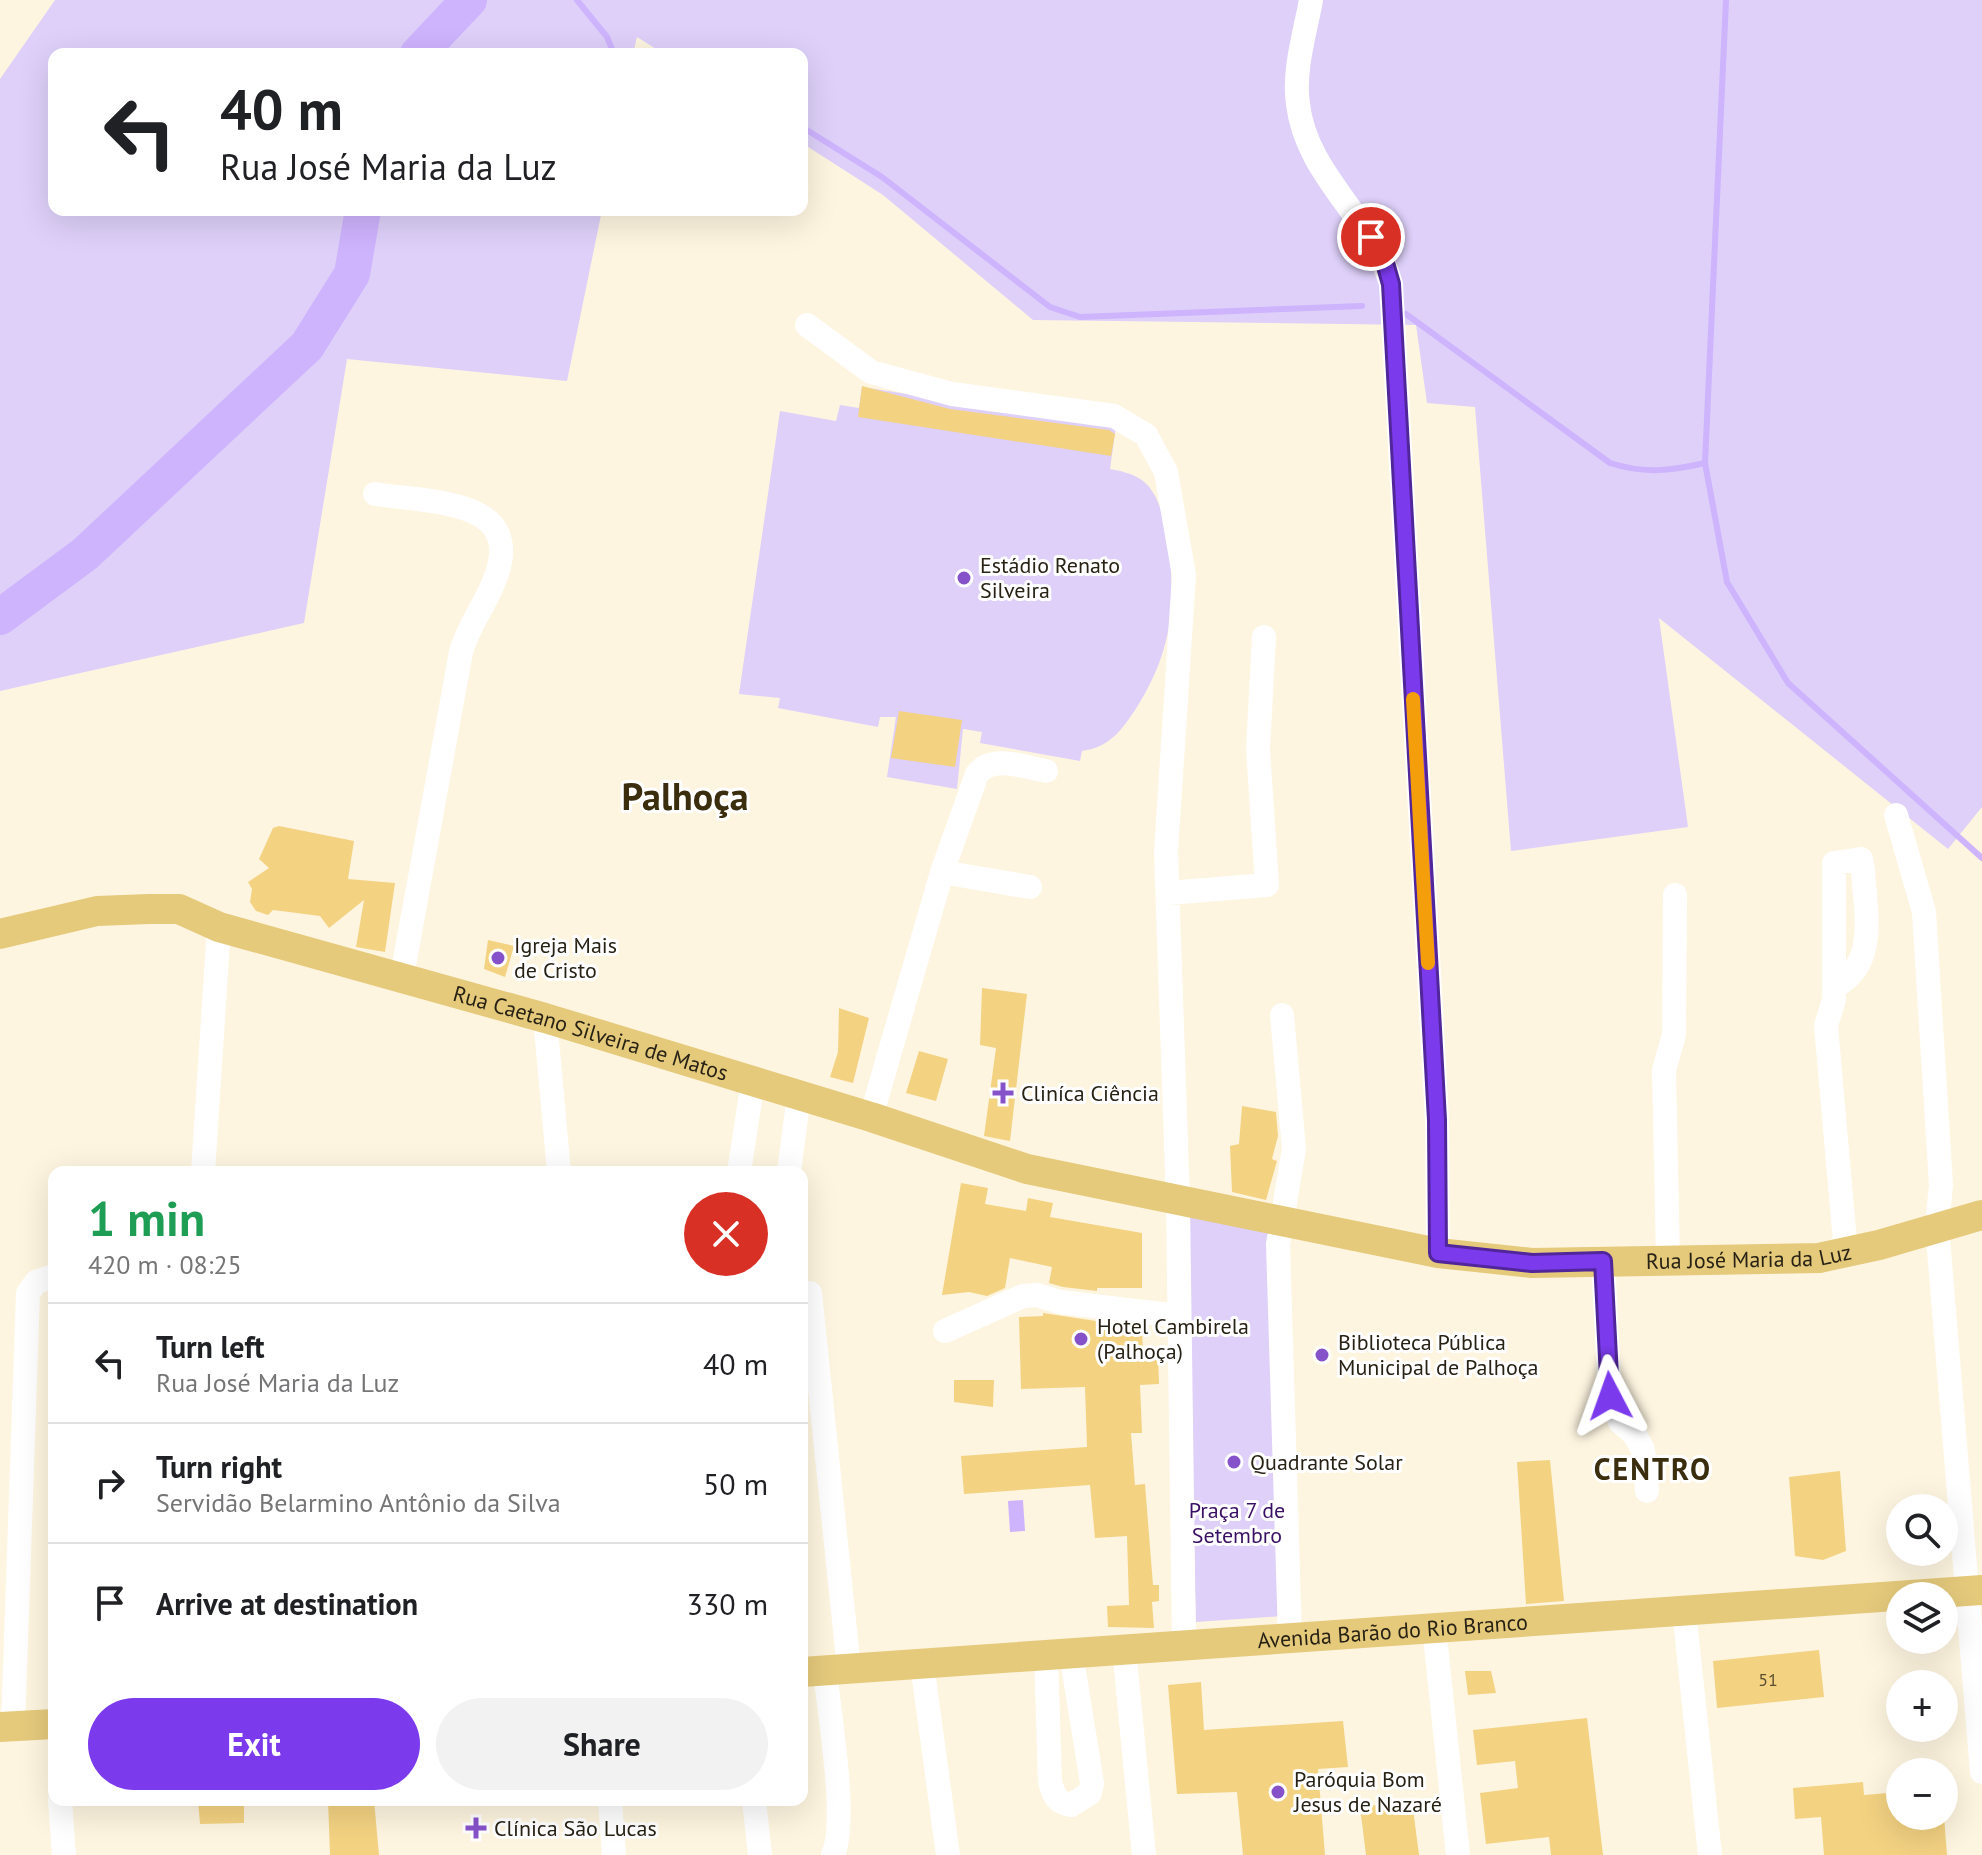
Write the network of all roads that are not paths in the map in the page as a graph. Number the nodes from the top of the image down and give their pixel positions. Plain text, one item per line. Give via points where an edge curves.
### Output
1 (1311, 0) edge
2 (807, 325) dead end
3 (375, 494) dead end
4 (1264, 637) dead end
5 (1046, 771) dead end
6 (1896, 815) dead end
7 (942, 872) junction
8 (1030, 887) dead end
9 (1168, 893) junction
10 (1675, 895) dead end
11 (219, 927) junction
12 (0, 934) edge
13 (402, 976) junction
14 (1834, 987) dead end
15 (1282, 1015) dead end
16 (545, 1018) junction
17 (753, 1081) junction
18 (799, 1095) junction
19 (871, 1117) junction
20 (203, 1166) edge
21 (558, 1166) edge
22 (740, 1166) edge
23 (790, 1166) edge
24 (1178, 1202) junction
25 (1982, 1215) edge
26 (1281, 1224) junction
27 (1937, 1226) junction
28 (1438, 1253) junction
29 (1846, 1253) junction
30 (1668, 1260) junction
31 (1603, 1261) junction
32 (48, 1278) edge
33 (810, 1293) dead end
34 (1179, 1316) junction
35 (945, 1331) dead end
36 (811, 1381) edge
37 (1647, 1491) dead end
38 (1975, 1590) edge
39 (1684, 1611) junction
40 (1434, 1627) junction
41 (1290, 1638) junction
42 (1184, 1646) junction
43 (1124, 1649) junction
44 (1058, 1654) junction
45 (922, 1664) junction
46 (825, 1670) edge
47 (1980, 1707) edge
48 (48, 1724) edge
49 (6, 1726) edge
50 (1982, 1772) edge
51 (60, 1806) edge
52 (610, 1806) edge
53 (755, 1806) edge
54 (840, 1851) edge
55 (64, 1855) edge
56 (614, 1855) edge
57 (760, 1855) edge
58 (948, 1855) edge
59 (1144, 1855) edge
60 (1458, 1855) edge
61 (1710, 1855) edge

1 - 28 street via 1297,84 1303,125 1323,173 1383,256 1391,284 1437,1120
2 - 9 street via 871,372 952,394 1114,416 1146,435 1166,472 1184,575 1166,852
3 - 13 street via 478,512 493,522 503,555 461,652
4 - 9 street via 1258,749 1267,885
5 - 7 street via 984,765
6 - 27 street via 1924,912 1941,1185
7 - 8 street
7 - 19 street
9 - 24 street
10 - 30 street via 1674,1035 1664,1070
11 - 12 main road, Rua Caetano Silveira de Matos via 179,909 149,909 97,911
11 - 13 main road, Rua Caetano Silveira de Matos
11 - 20 street
13 - 16 main road, Rua Caetano Silveira de Matos
14 - 29 street via 1826,1026 1827,1067
15 - 26 street via 1294,1149
16 - 17 main road, Rua Caetano Silveira de Matos
16 - 21 street
17 - 18 main road, Rua Caetano Silveira de Matos
17 - 22 street
18 - 19 main road, Rua Caetano Silveira de Matos
18 - 23 street
19 - 24 main road, Rua Caetano Silveira de Matos via 1027,1169
24 - 26 main road, Rua José Maria da Luz
24 - 34 street
25 - 27 main road, Rua José Maria da Luz
26 - 28 main road, Rua José Maria da Luz
26 - 41 street
27 - 29 main road, Rua José Maria da Luz
27 - 38 street
28 - 31 main road, Rua José Maria da Luz via 1532,1263
29 - 30 main road, Rua José Maria da Luz via 1772,1260
30 - 31 main road, Rua José Maria da Luz
31 - 37 street via 1610,1396 1620,1422 1643,1450
32 - 49 street via 28,1293
33 - 36 street
34 - 35 street via 1037,1295 1023,1296
34 - 42 street
36 - 46 street
38 - 39 main road, Avenida Barão do Rio Branco
38 - 47 street
39 - 40 main road, Avenida Barão do Rio Branco
39 - 61 street
40 - 41 main road, Avenida Barão do Rio Branco
40 - 60 street
41 - 42 main road, Avenida Barão do Rio Branco
42 - 43 main road, Avenida Barão do Rio Branco
43 - 44 main road, Avenida Barão do Rio Branco
43 - 59 street
44 - 44 street via 1050,1782 1054,1796 1071,1805 1090,1793 1092,1783
44 - 45 main road, Avenida Barão do Rio Branco
45 - 46 main road, Avenida Barão do Rio Branco
45 - 58 street
46 - 54 street
47 - 50 street
48 - 49 main road
51 - 55 street
52 - 56 street
53 - 57 street

